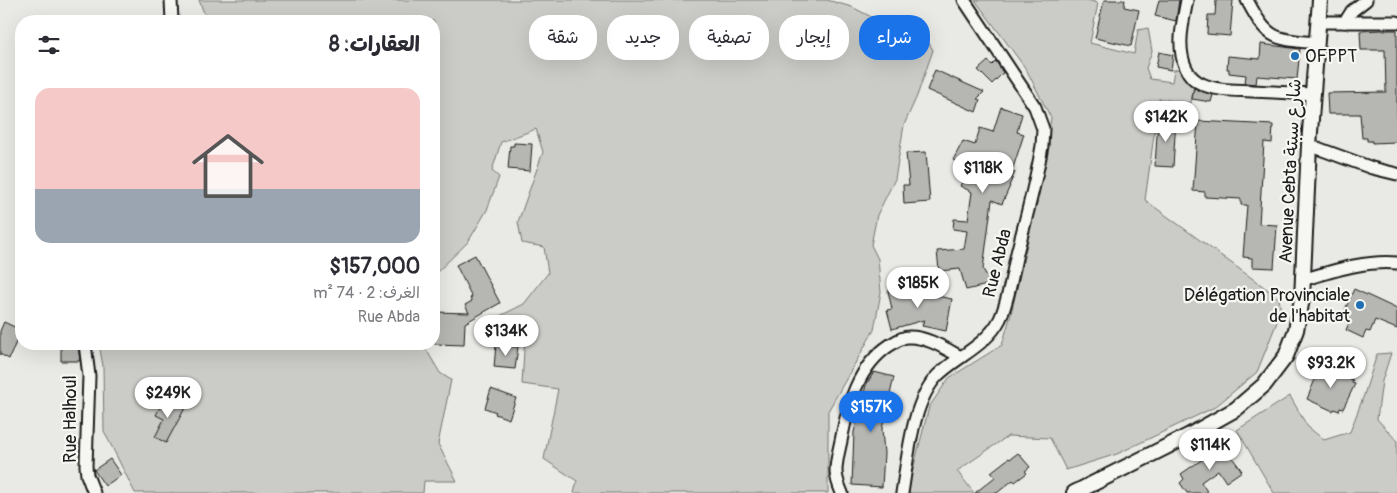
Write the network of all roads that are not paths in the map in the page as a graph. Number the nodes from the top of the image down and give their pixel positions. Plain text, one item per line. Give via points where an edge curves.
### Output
1 (171, 0) edge
2 (964, 0) edge
3 (1187, 0) edge
4 (1247, 0) edge
5 (1320, 0) edge
6 (1366, 0) edge
7 (172, 15) edge
8 (1318, 22) junction
9 (1345, 22) junction
10 (1397, 22) edge
11 (1317, 43) junction
12 (1313, 94) junction
13 (1309, 145) junction
14 (1397, 174) edge
15 (1397, 263) edge
16 (1302, 280) junction
17 (86, 350) edge
18 (961, 357) junction
19 (94, 493) edge
20 (842, 493) edge
21 (902, 493) edge
22 (1074, 493) edge

1 - 7 street
2 - 18 street, Rue Abda via 1030,98 1039,115 1043,135 1000,320 983,340
3 - 12 street via 1181,46 1185,68 1192,77 1208,86 1227,90
4 - 11 street via 1268,33 1279,38
5 - 8 street, Avenue Cebta شارع سبتة
6 - 9 street via 1352,11
8 - 9 street
8 - 11 street, Avenue Cebta شارع سبتة
9 - 10 street
11 - 12 street, Avenue Cebta شارع سبتة
12 - 13 street, Avenue Cebta شارع سبتة
13 - 14 street
13 - 16 street, Avenue Cebta شارع سبتة
15 - 16 street via 1357,265
16 - 22 street, Avenue Cebta شارع سبتة via 1302,299 1294,338 1286,356 1264,385 1236,409
17 - 19 street, Rue Halhoul via 89,376 86,466
18 - 20 street via 930,342 908,337 872,360 859,380 847,411 836,471
18 - 21 street, Rue Abda via 936,377 922,399

